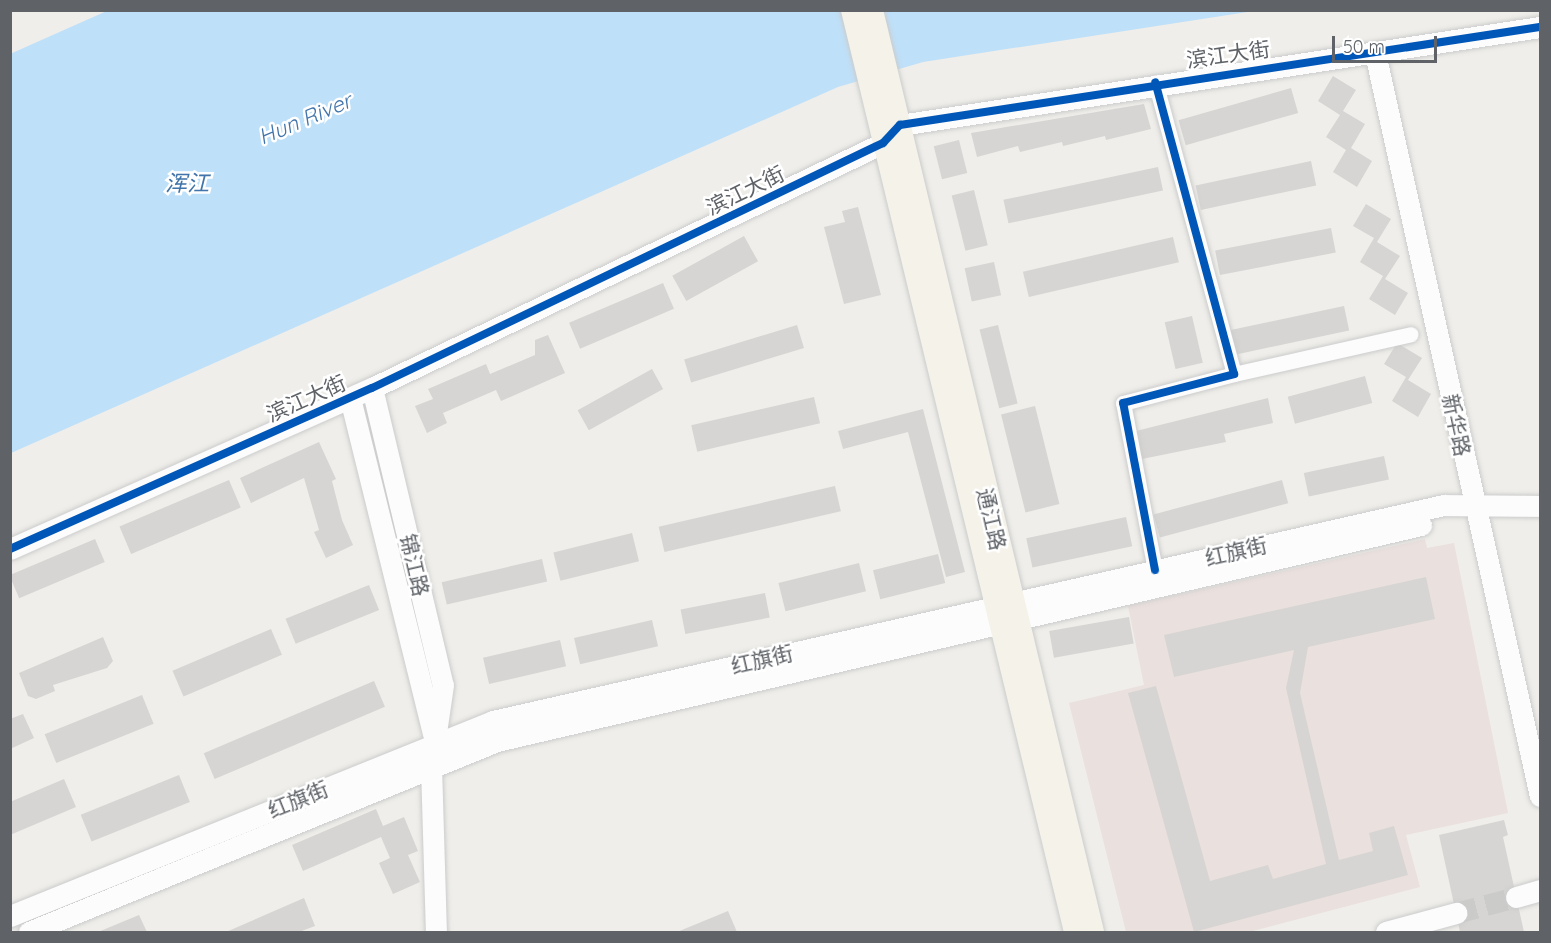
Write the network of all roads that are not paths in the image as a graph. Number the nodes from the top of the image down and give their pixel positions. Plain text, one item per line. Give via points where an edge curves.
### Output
1 (852, 10) edge
2 (872, 10) edge
3 (1540, 27) edge
4 (1376, 53) junction
5 (1155, 82) junction
6 (891, 113) junction
7 (883, 143) junction
8 (1411, 334) dead end
9 (1234, 374) junction
10 (372, 388) junction
11 (350, 398) junction
12 (1474, 506) junction
13 (1540, 506) edge
14 (10, 549) edge
15 (1155, 570) junction
16 (1005, 613) junction
17 (435, 743) junction
18 (1536, 760) edge
19 (431, 766) junction
20 (1540, 796) edge
21 (1540, 890) edge
22 (1516, 897) tunnel mouth
23 (1456, 913) tunnel mouth
24 (10, 916) edge
25 (29, 933) edge
26 (436, 933) edge
27 (1075, 933) edge
28 (1093, 933) edge
29 (1386, 933) edge

1 - 6 main road
2 - 6 main road
3 - 4 main road, 滨江大街
4 - 5 main road, 滨江大街
4 - 12 main road, 新华路
5 - 6 main road, 滨江大街
5 - 9 street
6 - 7 main road, 通江路
6 - 16 main road, 通江路
7 - 10 main road, 滨江大街
7 - 16 main road, 通江路
8 - 9 street
9 - 15 street via 1123,403
10 - 11 main road, 滨江大街
10 - 17 main road, 锦江路 via 443,686
11 - 14 main road, 滨江大街
11 - 17 main road, 锦江路
12 - 13 main road, 红旗街
12 - 15 main road, 红旗街 via 1444,505
12 - 16 main road via 1449,518
12 - 18 main road, 新华路
15 - 16 main road, 红旗街
16 - 17 main road, 红旗街 via 494,721
16 - 19 main road via 497,741
16 - 27 main road, 通江路
16 - 28 main road, 通江路
17 - 19 main road, 锦江路
17 - 24 main road, 红旗街
18 - 20 main road, 新华路
19 - 25 main road
19 - 26 main road, 锦江路
21 - 22 main road
23 - 29 main road

